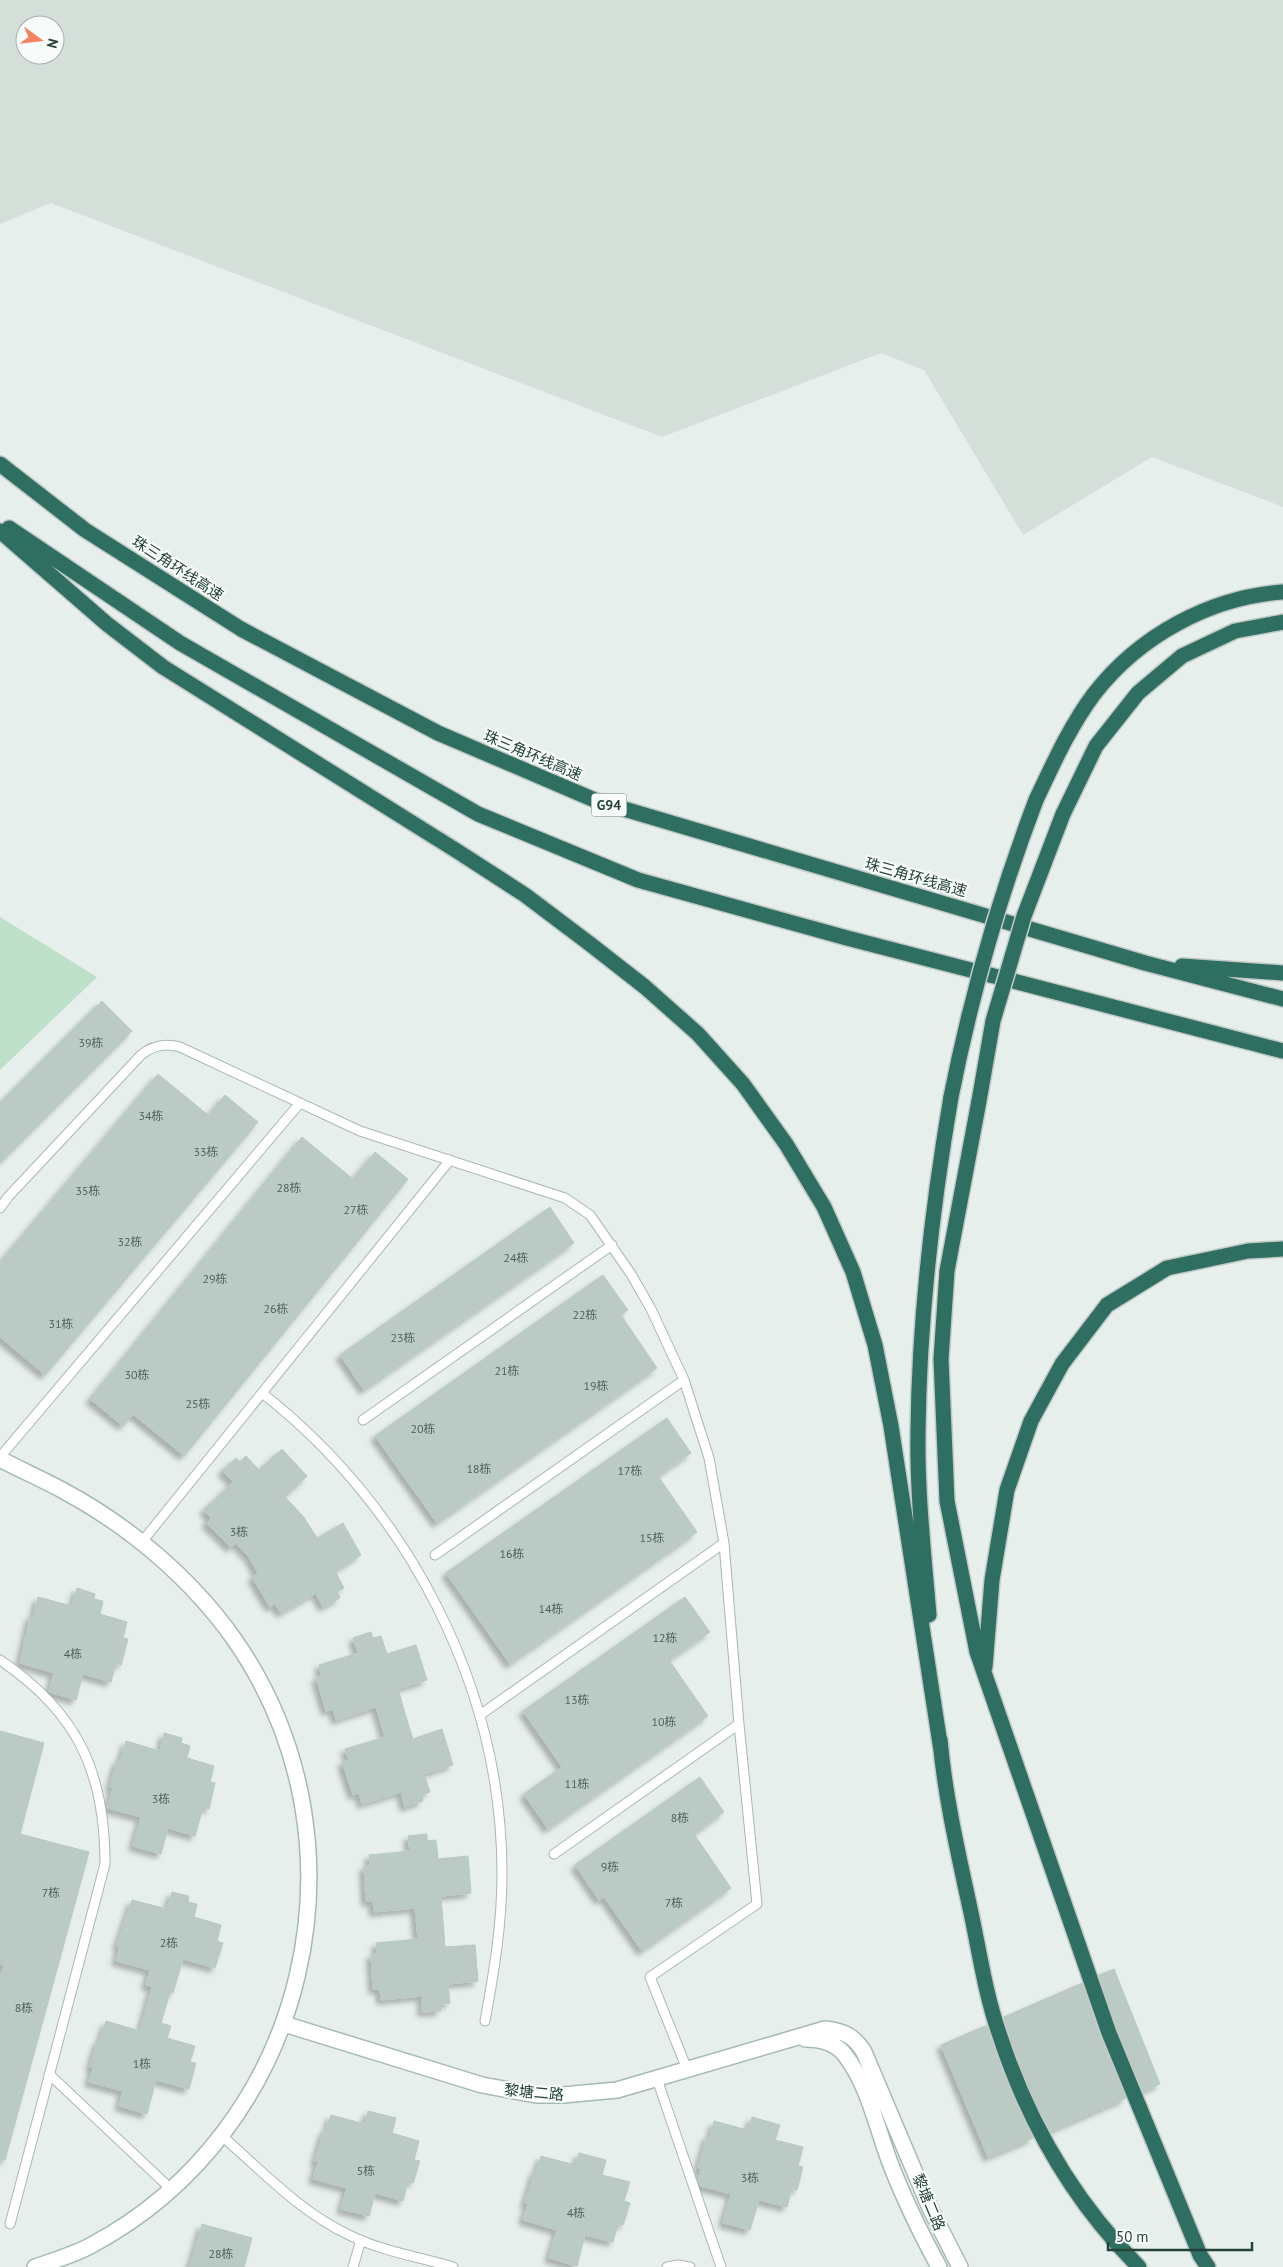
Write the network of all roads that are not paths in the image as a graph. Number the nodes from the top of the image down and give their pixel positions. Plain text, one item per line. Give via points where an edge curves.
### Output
1 (0, 464) edge
2 (0, 521) edge
3 (0, 531) edge
4 (1283, 592) edge
5 (1283, 622) edge
6 (1145, 963) junction
7 (1283, 973) edge
8 (1283, 999) edge
9 (1283, 1052) edge
10 (300, 1103) junction
11 (450, 1160) junction
12 (0, 1208) edge
13 (612, 1245) junction
14 (1283, 1249) edge
15 (684, 1380) junction
16 (262, 1393) junction
17 (362, 1420) dead end
18 (0, 1458) edge
19 (141, 1543) junction
20 (724, 1543) junction
21 (435, 1555) dead end
22 (0, 1660) edge
23 (984, 1673) junction
24 (480, 1716) junction
25 (739, 1724) junction
26 (941, 1750) junction
27 (554, 1854) dead end
28 (486, 2021) dead end
29 (284, 2024) junction
30 (786, 2039) junction
31 (687, 2069) junction
32 (49, 2074) junction
33 (657, 2079) junction
34 (221, 2135) junction
35 (172, 2190) junction
36 (10, 2224) dead end
37 (360, 2240) junction
38 (35, 2267) edge
39 (353, 2267) edge
40 (453, 2267) edge
41 (667, 2267) edge
42 (690, 2267) edge
43 (722, 2267) edge
44 (939, 2267) edge
45 (960, 2267) edge
46 (1139, 2267) edge
47 (1208, 2267) edge

1 - 6 highway, 珠三角环线高速 / G94 via 85,530 241,629 447,736 597,801
2 - 9 highway via 180,643 478,814 638,880
3 - 26 highway via 107,624 163,667 457,851 590,944 698,1034 743,1084 786,1144 824,1207 853,1272 875,1345 891,1426
4 - 26 highway, bridge via 1230,601 1167,628 1117,669 1095,693 1076,720 1036,800 988,940 950,1097 927,1269 918,1434 922,1526
5 - 23 highway, bridge via 1235,631 1182,656 1138,693 1096,746 1063,814 1024,916 994,1021 948,1271 941,1359 948,1501 977,1652
6 - 7 highway
6 - 8 highway, 珠三角环线高速 / G94
10 - 11 lane via 360,1131
10 - 12 lane via 180,1047 157,1046 141,1055
10 - 18 lane
11 - 13 lane via 565,1198 590,1215
11 - 16 lane
13 - 15 lane via 651,1309
13 - 17 lane
14 - 23 highway via 1248,1251 1168,1268 1107,1306 1062,1364 1031,1421 1007,1490 992,1580
15 - 20 lane via 709,1458
15 - 21 lane
16 - 19 lane
16 - 24 lane via 346,1471 391,1527 434,1599 461,1657
18 - 19 street via 63,1490
19 - 29 street via 203,1600 234,1639 261,1682 297,1776 307,1825 308,1918 299,1976
20 - 24 lane
20 - 25 lane
22 - 32 lane via 42,1692 80,1742 101,1801 105,1832 105,1864
23 - 47 highway via 1108,2033 1200,2255
24 - 28 lane via 497,1800 502,1874 498,1948
25 - 27 lane
25 - 31 lane via 757,1904 650,1977
26 - 46 highway via 958,1854 983,1970 1014,2078 1054,2161 1102,2225
29 - 33 street, 黎塘二路 via 508,2091 544,2095 590,2094
29 - 34 street via 264,2071
30 - 31 street, 黎塘二路
30 - 44 street, 黎塘二路 via 820,2039 845,2054 860,2079 913,2218
30 - 45 street, 黎塘二路 via 825,2029 839,2031 858,2041 930,2208
31 - 33 street, 黎塘二路
32 - 35 lane
32 - 36 lane
33 - 43 lane
34 - 35 street
34 - 37 lane via 312,2214
35 - 38 street via 132,2221 89,2247
37 - 39 lane
37 - 40 lane
41 - 42 lane

